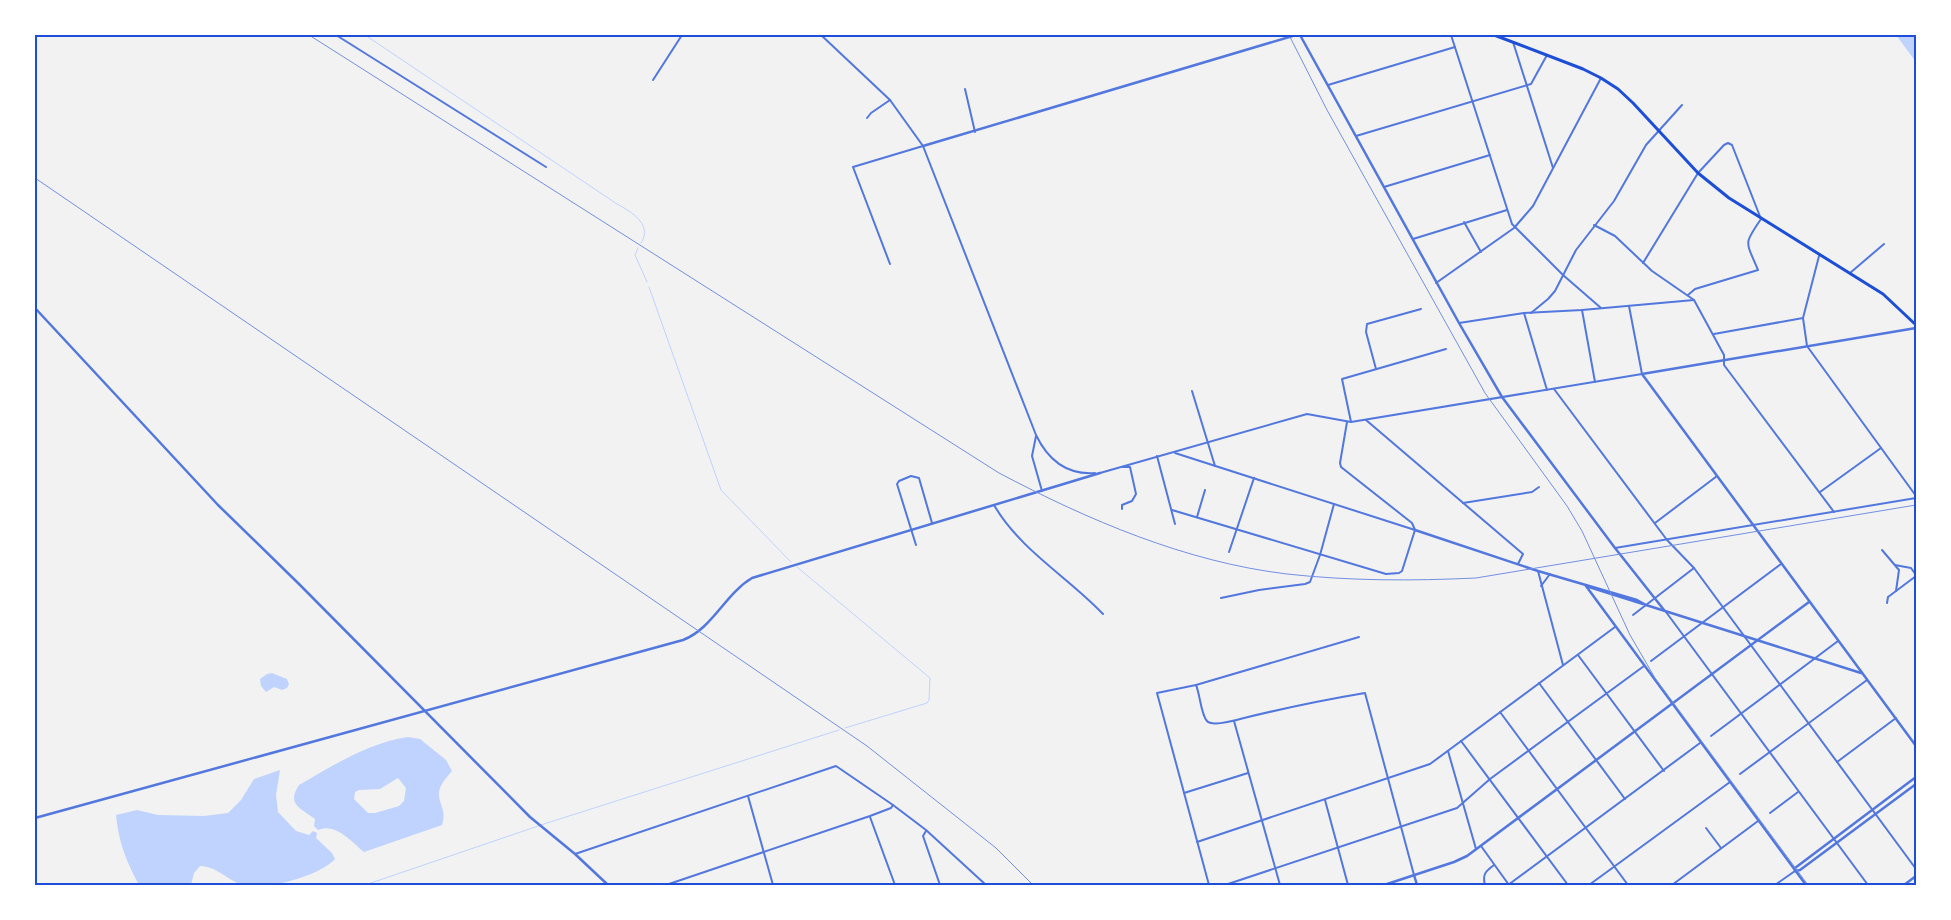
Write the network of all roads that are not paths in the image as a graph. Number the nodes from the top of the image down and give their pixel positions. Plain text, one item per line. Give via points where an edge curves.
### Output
1 (336, 35) edge
2 (682, 35) edge
3 (821, 35) edge
4 (1296, 35) edge
5 (1300, 35) edge
6 (1451, 35) edge
7 (1494, 35) edge
8 (1513, 42) junction
9 (1455, 47) junction
10 (1547, 55) junction
11 (1601, 78) junction
12 (653, 80) dead end
13 (1328, 85) junction
14 (1527, 85) junction
15 (964, 89) dead end
16 (890, 100) junction
17 (1472, 101) junction
18 (1682, 104) dead end
19 (867, 118) dead end
20 (1658, 130) junction
21 (975, 132) junction
22 (1355, 136) junction
23 (923, 146) junction
24 (1490, 155) junction
25 (546, 167) dead end
26 (1553, 168) junction
27 (1698, 173) junction
28 (1384, 187) junction
29 (1507, 210) junction
30 (1761, 219) junction
31 (1464, 222) junction
32 (1594, 225) junction
33 (1514, 228) junction
34 (1413, 239) junction
35 (1884, 244) dead end
36 (1481, 252) junction
37 (1819, 256) junction
38 (1643, 263) junction
39 (890, 264) dead end
40 (1850, 274) junction
41 (1563, 275) junction
42 (1436, 282) junction
43 (1688, 295) junction
44 (1694, 300) junction
45 (1629, 306) junction
46 (35, 308) edge
47 (1601, 308) junction
48 (1421, 309) dead end
49 (1582, 310) junction
50 (1524, 313) junction
51 (1531, 313) junction
52 (1803, 318) junction
53 (1459, 324) junction
54 (1916, 326) edge
55 (1713, 334) junction
56 (1807, 346) junction
57 (1446, 349) dead end
58 (1724, 360) junction
59 (1376, 369) junction
60 (1642, 374) junction
61 (1595, 382) junction
62 (1554, 389) junction
63 (1547, 390) junction
64 (1192, 391) dead end
65 (1502, 397) junction
66 (1366, 420) junction
67 (1347, 422) junction
68 (1352, 422) junction
69 (1036, 435) junction
70 (1208, 443) junction
71 (1880, 448) junction
72 (1174, 452) junction
73 (1157, 456) junction
74 (1215, 466) junction
75 (1117, 468) junction
76 (1100, 473) junction
77 (1717, 476) junction
78 (1254, 477) junction
79 (1539, 487) dead end
80 (1205, 490) dead end
81 (1042, 491) junction
82 (1820, 492) junction
83 (1916, 497) edge
84 (1334, 503) junction
85 (1463, 503) junction
86 (994, 506) junction
87 (1122, 509) dead end
88 (1172, 510) junction
89 (1834, 512) junction
90 (1197, 517) junction
91 (932, 523) junction
92 (1655, 523) junction
93 (1175, 524) dead end
94 (1753, 526) junction
95 (1237, 529) junction
96 (910, 530) junction
97 (1416, 530) junction
98 (1667, 540) junction
99 (916, 545) dead end
100 (1614, 548) junction
101 (1882, 550) dead end
102 (1229, 552) dead end
103 (1320, 555) junction
104 (1518, 564) junction
105 (1781, 564) junction
106 (1895, 565) junction
107 (1694, 568) junction
108 (1538, 571) junction
109 (1550, 574) junction
110 (1916, 575) edge
111 (1541, 586) junction
112 (1586, 586) junction
113 (1896, 591) junction
114 (1221, 598) dead end
115 (1654, 598) junction
116 (1809, 602) junction
117 (1886, 603) dead end
118 (1646, 605) junction
119 (1722, 607) junction
120 (1664, 610) junction
121 (1103, 614) dead end
122 (1632, 615) dead end
123 (1703, 621) junction
124 (1615, 628) junction
125 (1744, 635) junction
126 (1684, 636) junction
127 (1358, 637) dead end
128 (1758, 640) junction
129 (1838, 641) junction
130 (1752, 645) junction
131 (1578, 655) junction
132 (1815, 658) junction
133 (1651, 661) dead end
134 (1563, 666) junction
135 (1644, 666) junction
136 (1862, 673) junction
137 (1713, 675) junction
138 (1867, 680) junction
139 (1539, 683) junction
140 (1780, 684) junction
141 (1196, 685) junction
142 (1606, 693) junction
143 (1672, 705) junction
144 (424, 711) junction
145 (1500, 712) junction
146 (1742, 713) junction
147 (1896, 718) junction
148 (1234, 721) junction
149 (1568, 722) junction
150 (1809, 723) junction
151 (1635, 732) junction
152 (1711, 736) dead end
153 (1461, 740) junction
154 (1700, 743) junction
155 (1916, 746) edge
156 (1448, 751) junction
157 (1530, 751) junction
158 (1770, 752) junction
159 (1596, 760) junction
160 (1837, 762) junction
161 (1664, 771) junction
162 (1248, 773) junction
163 (1740, 774) dead end
164 (1916, 777) edge
165 (1387, 779) junction
166 (1490, 779) junction
167 (1730, 782) junction
168 (1916, 784) edge
169 (1558, 789) junction
170 (1798, 792) junction
171 (1184, 794) junction
172 (747, 795) junction
173 (1625, 799) junction
174 (1326, 800) junction
175 (1463, 801) junction
176 (893, 805) junction
177 (1872, 810) junction
178 (1770, 813) dead end
179 (1876, 815) junction
180 (870, 816) junction
181 (1518, 817) junction
182 (35, 818) edge
183 (1261, 820) junction
184 (1758, 821) junction
185 (1401, 827) junction
186 (1586, 827) junction
187 (1706, 828) dead end
188 (926, 830) junction
189 (1834, 839) junction
190 (1197, 842) junction
191 (1837, 843) junction
192 (1481, 845) junction
193 (1338, 848) junction
194 (1721, 848) junction
195 (1476, 849) junction
196 (763, 851) junction
197 (575, 854) junction
198 (1548, 856) junction
199 (1494, 864) junction
200 (1615, 866) junction
201 (1275, 869) junction
202 (1916, 869) edge
203 (1795, 871) junction
204 (1414, 875) junction
205 (1916, 876) edge
206 (608, 885) edge
207 (666, 885) edge
208 (773, 885) edge
209 (895, 885) edge
210 (940, 885) edge
211 (986, 885) edge
212 (1209, 885) edge
213 (1225, 885) edge
214 (1280, 885) edge
215 (1348, 885) edge
216 (1384, 885) edge
217 (1417, 885) edge
218 (1484, 885) edge
219 (1508, 885) edge
220 (1568, 885) edge
221 (1590, 885) edge
222 (1628, 885) edge
223 (1672, 885) edge
224 (1775, 885) edge
225 (1806, 885) edge
226 (1868, 885) edge
227 (1904, 885) edge

1 - 25 street
2 - 12 street
3 - 16 street
4 - 21 street
5 - 13 street
6 - 9 street
7 - 8 main road
8 - 10 main road
8 - 14 street
9 - 13 street
9 - 17 street
10 - 11 main road
10 - 14 street via 1534,80
11 - 20 main road via 1618,89
11 - 26 street
13 - 22 street
14 - 17 street
14 - 26 street
15 - 21 street
16 - 19 street
16 - 23 street
17 - 22 street
17 - 24 street
18 - 20 street
20 - 27 main road
20 - 32 street via 1614,200
21 - 23 street
22 - 28 street
23 - 39 street via 853,167
23 - 69 street
24 - 28 street
24 - 29 street
26 - 33 street via 1533,206
27 - 30 main road
27 - 30 street via 1724,145 1732,145
27 - 38 street
28 - 34 street
29 - 31 street
29 - 33 street
30 - 37 main road
30 - 43 street via 1747,244 1758,270 1695,289
31 - 34 street
31 - 36 street
32 - 38 street via 1615,236
32 - 41 street
33 - 36 street
33 - 41 street
34 - 42 street
35 - 40 street
36 - 42 street
37 - 40 main road
37 - 52 street
38 - 43 street
40 - 54 main road via 1892,301
41 - 47 street
41 - 51 street via 1555,291
42 - 53 street
43 - 44 street
44 - 45 street
44 - 55 street
45 - 47 street
45 - 60 street
46 - 144 street via 218,505
47 - 49 street
48 - 59 street via 1367,324 1366,332
49 - 51 street
49 - 61 street
50 - 51 street
50 - 53 street
50 - 63 street
52 - 55 street
52 - 56 street
53 - 65 street
54 - 56 street
55 - 58 street
56 - 58 street
56 - 71 street
57 - 59 street
58 - 60 street
58 - 82 street via 1724,365
59 - 68 street via 1342,379
60 - 61 street
60 - 77 street
61 - 62 street
62 - 63 street
62 - 92 street
63 - 65 street
64 - 70 street
65 - 66 street
65 - 100 street
66 - 68 street
66 - 85 street
67 - 68 street
67 - 70 street via 1307,414
67 - 97 street via 1341,467 1412,523
69 - 76 street via 1046,453 1063,467 1079,473
69 - 81 street via 1032,456
70 - 72 street
70 - 74 street
71 - 82 street
71 - 83 street
72 - 73 street
72 - 74 street
73 - 75 street
73 - 88 street
74 - 78 street
75 - 76 street
75 - 87 street via 1130,467 1136,494 1132,501 1122,505
76 - 81 street
77 - 92 street
77 - 94 street
78 - 84 street
78 - 95 street
79 - 85 street via 1532,492
80 - 90 street
81 - 86 street
82 - 89 street
83 - 89 street
84 - 97 street
84 - 103 street
85 - 104 street via 1523,554
86 - 91 street
86 - 121 street via 1007,526
88 - 90 street
88 - 93 street
89 - 94 street
90 - 95 street
91 - 96 street
91 - 96 street via 920,480 911,476 897,484
92 - 98 street
94 - 98 street
94 - 105 street
95 - 102 street
95 - 103 street
96 - 99 street
96 - 144 street via 752,578 732,593 697,633 682,640
97 - 103 street via 1399,573 1386,574
97 - 104 street
98 - 100 street
98 - 107 street
100 - 115 street
101 - 106 street
103 - 114 street via 1310,582
104 - 108 street
105 - 116 street
105 - 119 street
106 - 110 street via 1911,568
106 - 113 street via 1899,570
107 - 115 street
107 - 119 street
108 - 109 street
108 - 111 street
109 - 111 street
109 - 112 street
110 - 113 street
111 - 134 street
112 - 118 street
112 - 124 street
113 - 117 street
115 - 118 street
115 - 120 street
116 - 128 street
116 - 129 street
118 - 120 street
118 - 122 street
119 - 123 street
119 - 125 street
120 - 123 street
120 - 126 street
123 - 125 street
123 - 126 street
124 - 131 street
124 - 135 street
125 - 128 street
125 - 130 street
126 - 133 street
126 - 137 street
127 - 141 street
128 - 130 street
128 - 132 street
129 - 132 street
129 - 136 street
130 - 137 street
130 - 140 street
131 - 134 street
131 - 142 street
132 - 136 street
132 - 140 street
134 - 139 street
135 - 142 street
135 - 143 street
136 - 138 street
137 - 143 street
137 - 146 street
138 - 147 street
138 - 150 street
139 - 145 street
139 - 149 street
140 - 146 street
140 - 150 street
141 - 148 street via 1207,721 1212,724
141 - 171 street via 1158,693
142 - 149 street
142 - 151 street
143 - 151 street
143 - 154 street
144 - 182 street
144 - 197 street via 530,818
145 - 153 street
145 - 157 street
146 - 152 street
146 - 158 street
147 - 155 street
147 - 160 street
148 - 162 street
148 - 165 street via 1303,703 1364,693
149 - 157 street
149 - 159 street
150 - 158 street
150 - 160 street
151 - 159 street
151 - 161 street
153 - 156 street
153 - 166 street
154 - 161 street
154 - 167 street
156 - 165 street via 1430,764
156 - 175 street
157 - 166 street
157 - 169 street
158 - 163 street
158 - 170 street
159 - 169 street
159 - 173 street
160 - 177 street
161 - 173 street
162 - 171 street
162 - 183 street
164 - 177 street
165 - 174 street
165 - 185 street
166 - 175 street
166 - 181 street
167 - 184 street
167 - 200 street
168 - 179 street
169 - 181 street
169 - 186 street
170 - 178 street
170 - 189 street
171 - 190 street
172 - 176 street via 836,766
172 - 196 street
172 - 197 street
173 - 186 street
174 - 183 street
174 - 193 street
175 - 185 street via 1458,808
175 - 195 street
176 - 180 street
176 - 188 street
177 - 179 street
177 - 189 street
179 - 191 street
179 - 202 street
180 - 196 street
180 - 209 street
181 - 192 street
181 - 198 street
183 - 190 street
183 - 201 street
184 - 194 street
184 - 203 street
185 - 193 street
185 - 204 street
186 - 198 street
186 - 200 street
187 - 194 street
188 - 210 street via 923,836
188 - 211 street
189 - 191 street
189 - 203 street
190 - 212 street
191 - 203 street
191 - 226 street
192 - 195 street
192 - 199 street
193 - 201 street
193 - 215 street
194 - 223 street
195 - 204 street via 1454,862
196 - 207 street
196 - 208 street
197 - 206 street
198 - 219 street
198 - 220 street
199 - 218 street via 1483,876
199 - 219 street
200 - 221 street
200 - 222 street
201 - 213 street
201 - 214 street
203 - 224 street
203 - 225 street
204 - 216 street
204 - 217 street
205 - 227 street

